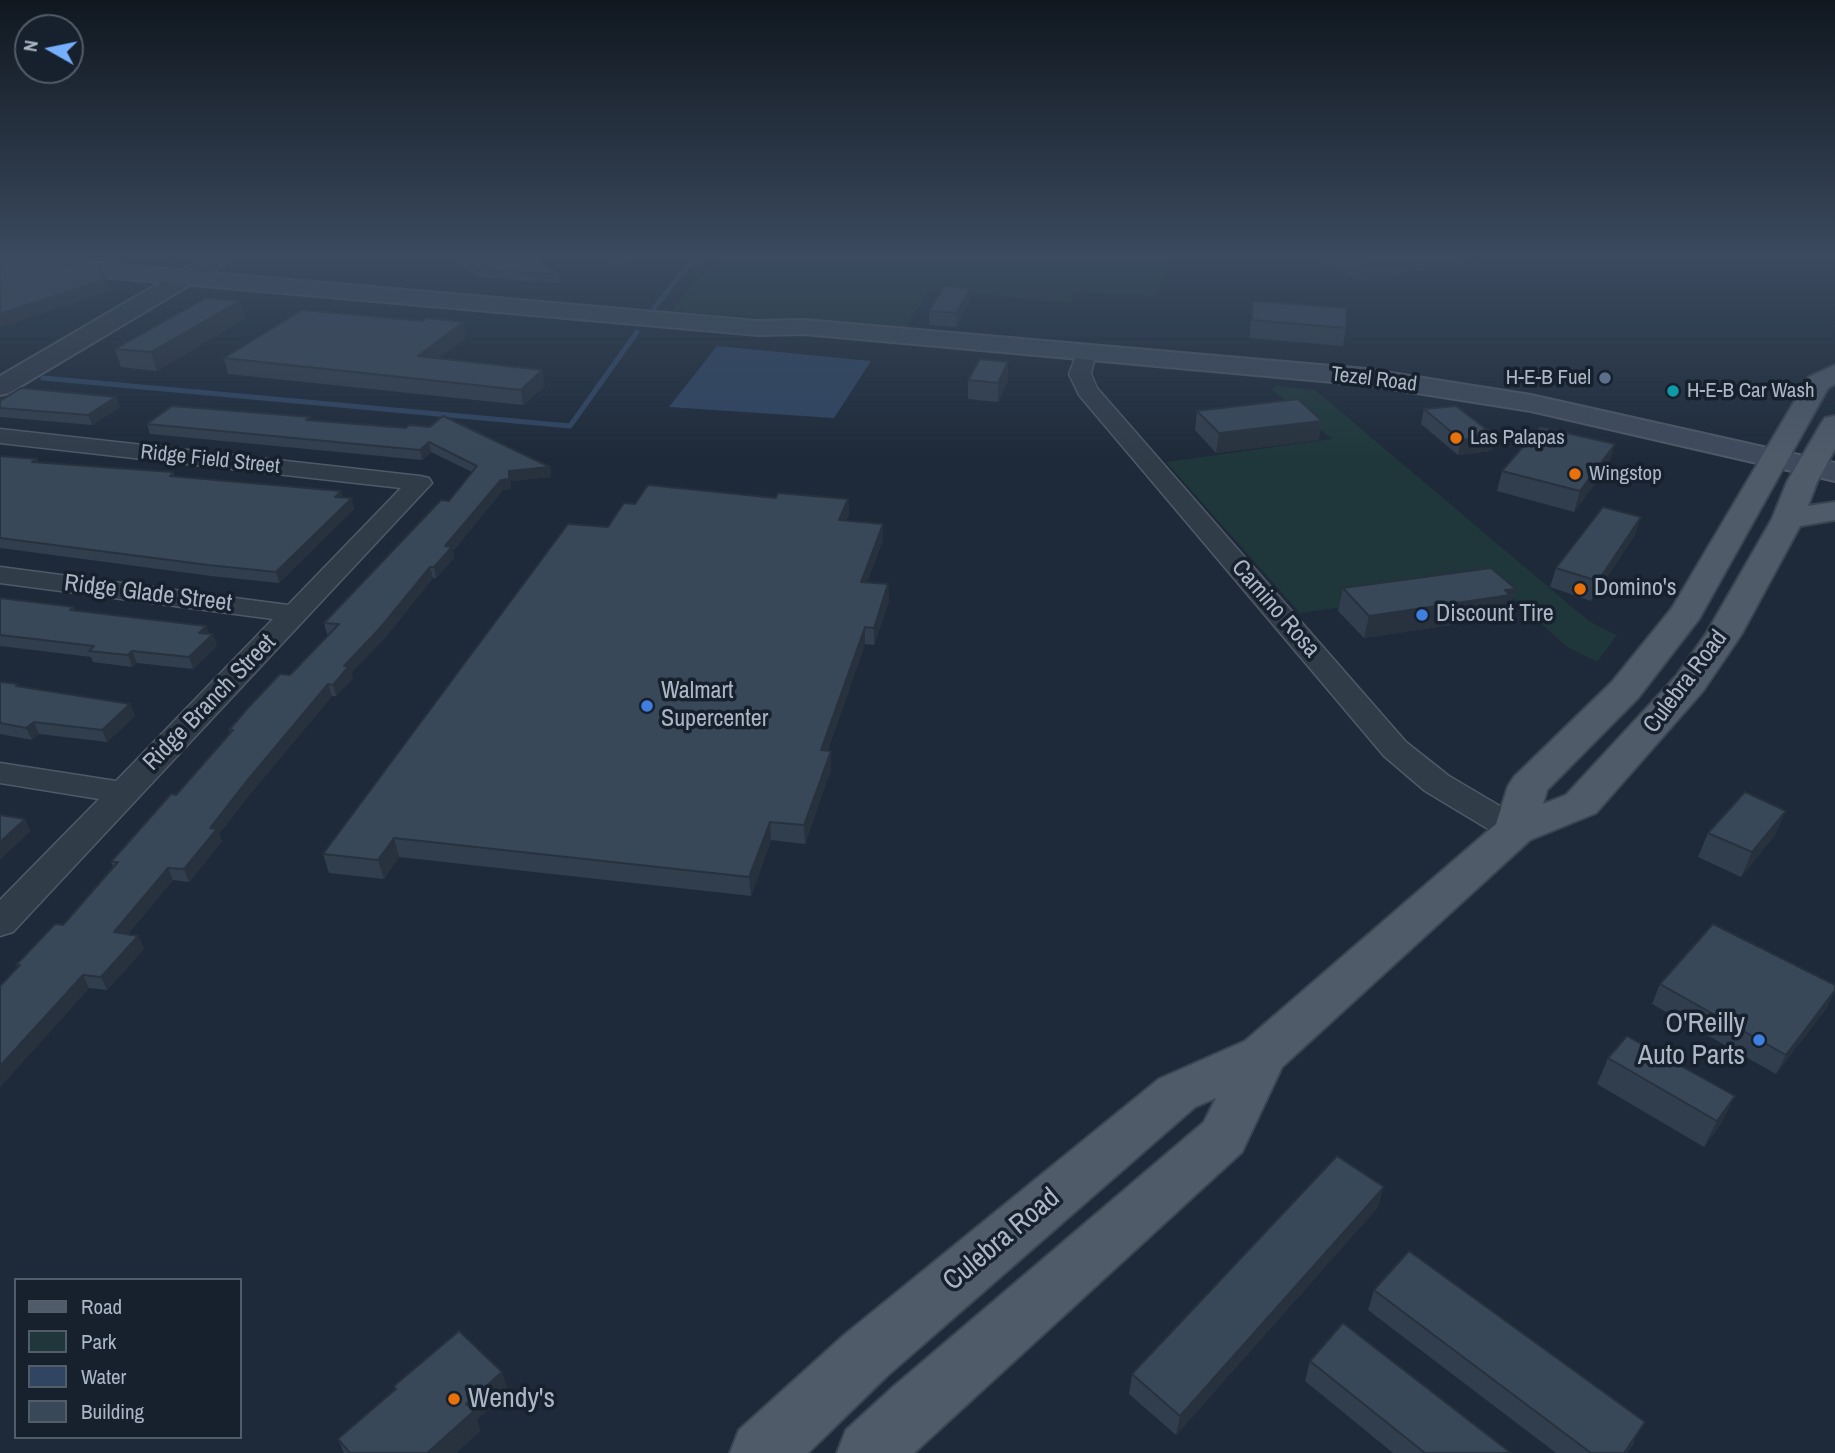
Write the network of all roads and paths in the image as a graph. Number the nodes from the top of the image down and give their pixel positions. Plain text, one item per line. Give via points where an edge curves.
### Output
1 (105, 325) edge
2 (722, 325) edge
3 (1084, 358) junction
4 (1835, 373) edge
5 (0, 387) edge
6 (0, 436) edge
7 (1824, 457) edge
8 (1771, 466) junction
9 (420, 483) joint
10 (1835, 490) edge
11 (1835, 510) edge
12 (1788, 519) junction
13 (0, 575) edge
14 (296, 614) junction
15 (0, 773) edge
16 (125, 793) junction
17 (1515, 830) junction
18 (0, 923) edge
19 (1263, 1055) junction
20 (762, 1453) edge
21 (869, 1453) edge

1 - 5 street
2 - 3 main road, Tezel Road via 804,327
3 - 8 main road, Tezel Road via 1367,383
3 - 17 street, Camino Rosa via 1080,374 1087,390 1395,748 1448,792
4 - 8 main road, Culebra Road via 1818,383
6 - 9 street, Ridge Field Street
7 - 8 main road
7 - 10 main road
7 - 12 main road, Culebra Road
8 - 17 main road, Culebra Road via 1687,612 1625,690 1528,786
9 - 14 street, Ridge Branch Street
11 - 12 main road
12 - 17 main road, Culebra Road via 1723,635 1690,684 1640,742 1581,804
13 - 14 street, Ridge Glade Street
14 - 16 street, Ridge Branch Street
15 - 16 street
16 - 18 street, Ridge Branch Street
17 - 19 main road, Culebra Road
19 - 20 main road, Culebra Road via 1177,1093 865,1356
19 - 21 main road, Culebra Road via 1223,1137

